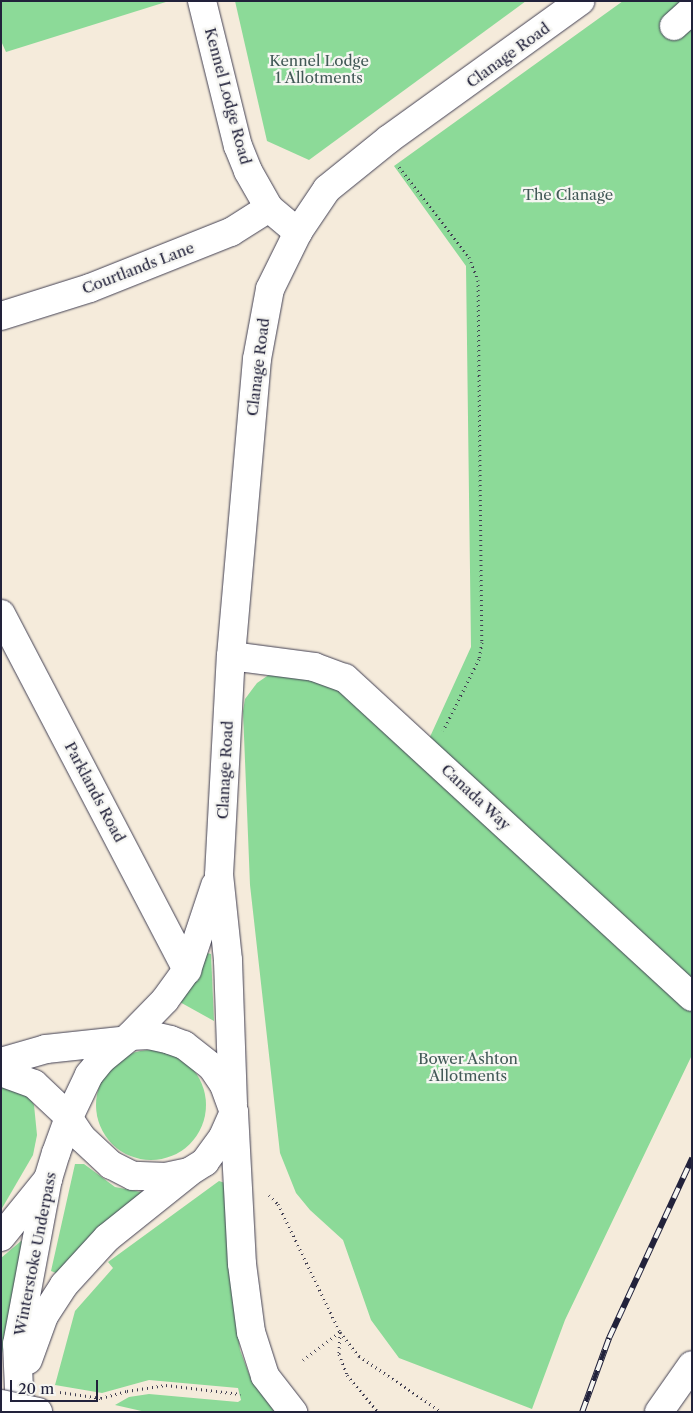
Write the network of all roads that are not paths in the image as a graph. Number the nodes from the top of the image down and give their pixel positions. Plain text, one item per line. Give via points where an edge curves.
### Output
1 (202, 1) edge
2 (580, 1) edge
3 (269, 208) junction
4 (298, 232) junction
5 (1, 316) edge
6 (1, 614) edge
7 (231, 656) junction
8 (219, 875) junction
9 (187, 970) junction
10 (692, 997) edge
11 (126, 1039) junction
12 (1, 1062) edge
13 (1, 1072) edge
14 (233, 1108) junction
15 (69, 1118) junction
16 (190, 1172) junction
17 (48, 1179) junction
18 (1, 1237) edge
19 (692, 1364) edge
20 (44, 1401) edge
21 (14, 1402) edge
22 (293, 1412) edge
23 (659, 1412) edge

1 - 3 main road, Kennel Lodge Road via 238,146
2 - 4 main road, Clanage Road via 350,169 327,189
3 - 4 main road, Kennel Lodge Road
3 - 5 main road, Courtlands Lane via 231,232 71,294
4 - 7 main road, Clanage Road via 270,288 263,317
6 - 9 main road, Parklands Road
7 - 8 main road, Clanage Road
7 - 10 main road, Canada Way via 314,667 345,678
8 - 9 main road, Clanage Road
8 - 14 main road, Clanage Road via 228,960
9 - 11 main road, Clanage Road via 165,1000
11 - 12 main road via 46,1049
11 - 14 main road via 149,1035 184,1045 212,1067
11 - 15 main road via 89,1075
13 - 15 main road via 34,1084
14 - 16 main road via 212,1154
14 - 22 main road, Clanage Road via 242,1264 251,1332 265,1376
15 - 16 main road via 82,1138 122,1172 156,1177
15 - 17 main road, Winterstoke Underpass
16 - 21 main road, Winterstoke Underpass via 107,1238 64,1285 44,1316
17 - 18 main road
17 - 21 main road, Winterstoke Underpass via 17,1344
19 - 23 main road
20 - 21 main road, bridge

